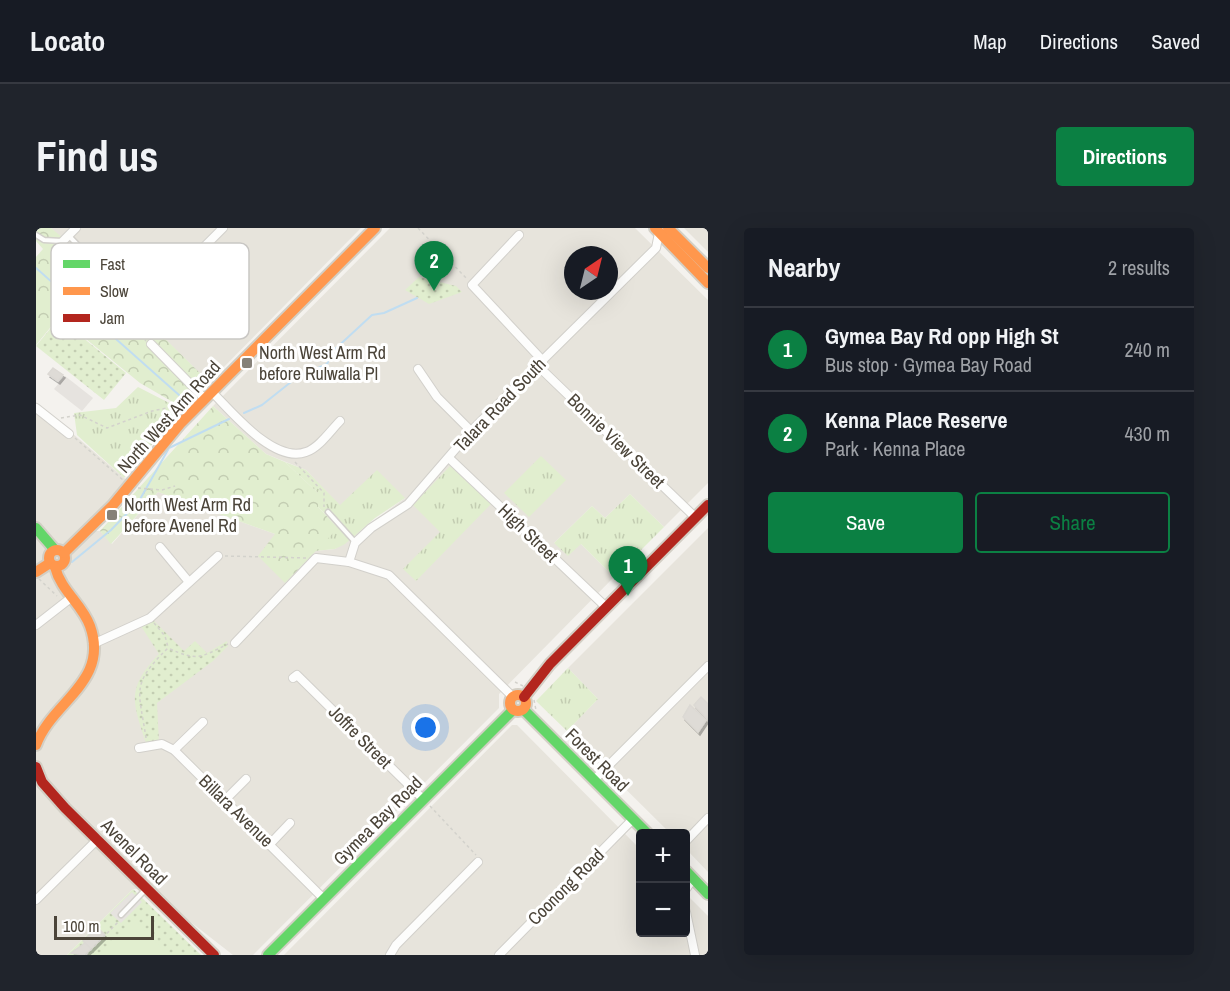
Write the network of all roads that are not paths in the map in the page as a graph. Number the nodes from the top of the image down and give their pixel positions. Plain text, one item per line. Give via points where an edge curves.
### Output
1 (76, 228) edge
2 (223, 228) edge
3 (375, 228) edge
4 (666, 230) edge
5 (36, 235) edge
6 (519, 235) dead end
7 (66, 238) junction
8 (71, 243) edge
9 (208, 243) edge
10 (656, 248) junction
11 (677, 250) junction
12 (708, 268) edge
13 (706, 281) edge
14 (151, 344) road end
15 (540, 363) junction
16 (418, 369) dead end
17 (209, 395) junction
18 (36, 408) edge
19 (340, 421) dead end
20 (471, 431) junction
21 (73, 437) road end
22 (449, 458) junction
23 (708, 505) edge
24 (328, 512) road end
25 (695, 517) junction
26 (36, 528) edge
27 (356, 543) junction
28 (160, 547) dead end
29 (59, 551) junction
30 (218, 556) road end
31 (349, 562) junction
32 (52, 565) junction
33 (36, 572) edge
34 (189, 582) junction
35 (66, 598) junction
36 (606, 607) junction
37 (36, 625) edge
38 (235, 643) road end
39 (93, 644) junction
40 (708, 666) edge
41 (295, 674) dead end
42 (524, 698) junction
43 (518, 710) junction
44 (203, 722) dead end
45 (36, 741) edge
46 (139, 748) dead end
47 (174, 750) junction
48 (36, 770) edge
49 (246, 779) dead end
50 (594, 780) junction
51 (423, 799) junction
52 (225, 800) junction
53 (708, 818) edge
54 (633, 819) junction
55 (290, 823) dead end
56 (643, 829) edge
57 (690, 837) edge
58 (98, 839) junction
59 (270, 844) junction
60 (478, 862) road end
61 (690, 876) edge
62 (147, 888) junction
63 (708, 894) edge
64 (324, 899) junction
65 (36, 900) edge
66 (121, 915) road end
67 (690, 931) edge
68 (214, 955) edge
69 (268, 955) edge
70 (390, 955) edge
71 (499, 955) edge
72 (695, 955) edge

1 - 7 street
2 - 9 street
3 - 17 street, North West Arm Road
4 - 10 street
4 - 11 street
4 - 12 street
4 - 13 street
5 - 7 lane via 44,240
6 - 15 street, Bonnie View Street via 472,285
7 - 8 lane
10 - 11 street
10 - 15 street, Talara Road South
11 - 13 street
14 - 17 street
15 - 20 street, Talara Road South
15 - 25 street, Bonnie View Street
16 - 20 street via 437,398
17 - 19 street via 271,446 289,454 307,452
17 - 29 street, North West Arm Road via 167,438 113,505
18 - 21 street
20 - 22 street, Talara Road South
22 - 27 street, Talara Road South via 408,504
22 - 36 street, High Street
23 - 25 street
24 - 27 lane
25 - 36 street
26 - 29 street
27 - 31 street, Talara Road South
28 - 34 street
29 - 32 street via 50,554
30 - 34 street
31 - 38 street via 316,558
31 - 42 street via 389,575
32 - 33 street
32 - 35 street
34 - 39 street via 150,618
35 - 37 street
35 - 39 street via 88,618
36 - 42 street via 550,664
39 - 45 street via 92,663 84,682
40 - 50 street
41 - 51 street, Joffre Street
42 - 43 street via 510,705
43 - 50 street, Forest Road
43 - 51 street, Gymea Bay Road
44 - 47 street
46 - 47 street via 162,744
47 - 52 street, Billara Avenue
48 - 58 street, Avenel Road via 66,808
49 - 52 street
50 - 54 street, Forest Road
51 - 64 street, Gymea Bay Road
52 - 59 street, Billara Avenue
53 - 57 street
54 - 56 street, Forest Road
54 - 71 street, Coonong Road
55 - 59 street
58 - 62 street, Avenel Road
58 - 65 street
59 - 64 street, Billara Avenue
60 - 70 street
61 - 63 street
62 - 66 lane
62 - 68 street, Avenel Road
64 - 69 street, Gymea Bay Road
67 - 72 street

